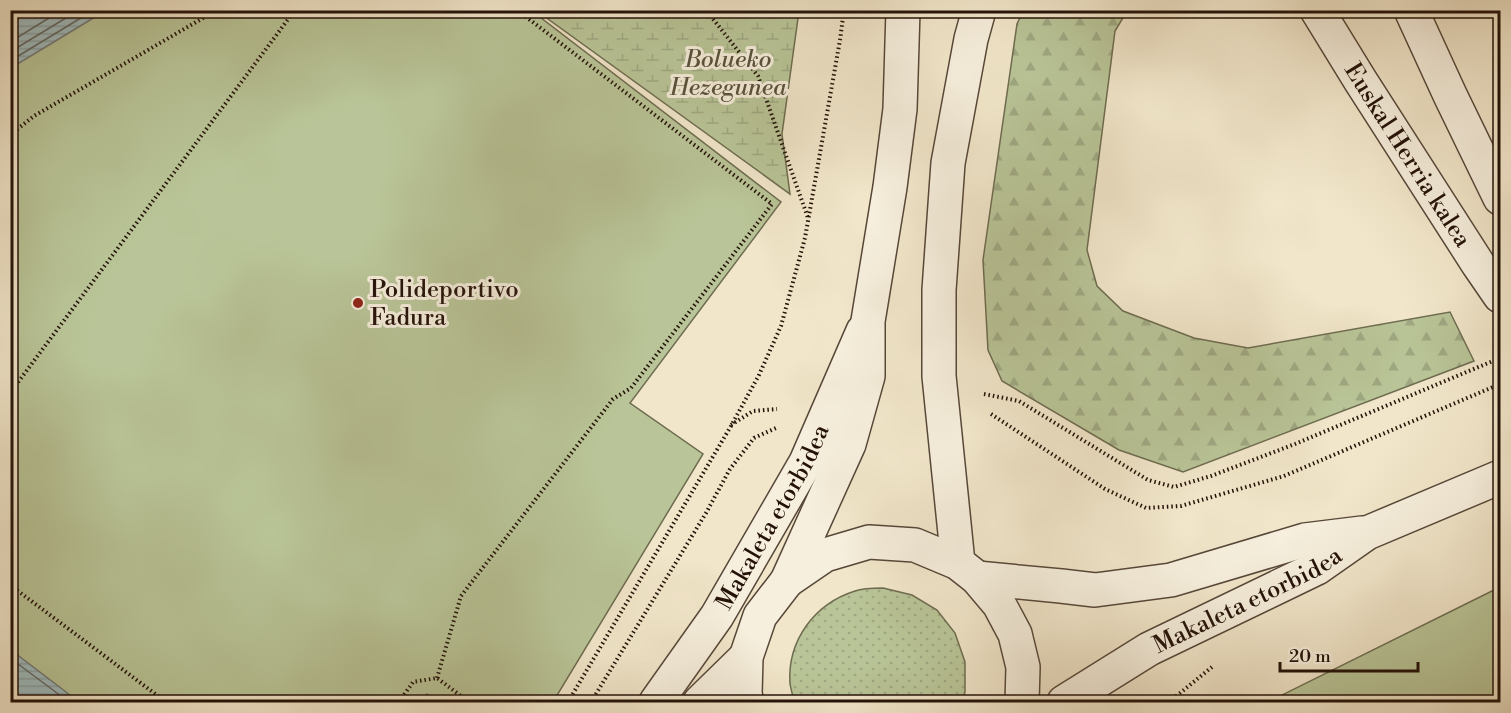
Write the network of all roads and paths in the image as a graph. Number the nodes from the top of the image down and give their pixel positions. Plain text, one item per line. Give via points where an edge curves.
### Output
1 (217, 10) edge
2 (295, 10) edge
3 (517, 10) edge
4 (703, 10) edge
5 (844, 10) edge
6 (903, 10) edge
7 (979, 10) edge
8 (1317, 10) edge
9 (1411, 10) edge
10 (10, 135) edge
11 (1500, 198) edge
12 (808, 220) junction
13 (1500, 296) edge
14 (868, 321) junction
15 (1500, 358) edge
16 (1500, 384) edge
17 (10, 393) edge
18 (984, 394) dead end
19 (777, 409) dead end
20 (991, 414) dead end
21 (731, 426) junction
22 (779, 426) dead end
23 (1500, 477) edge
24 (1367, 533) junction
25 (968, 571) junction
26 (787, 581) junction
27 (10, 585) edge
28 (746, 657) junction
29 (437, 678) junction
30 (166, 702) edge
31 (399, 702) edge
32 (468, 702) edge
33 (568, 702) edge
34 (591, 702) edge
35 (656, 702) edge
36 (700, 702) edge
37 (747, 702) edge
38 (1022, 702) edge
39 (1064, 702) edge

1 - 10 path via 34,116
2 - 17 path
3 - 29 path via 772,204 631,388 613,399 461,596
4 - 12 path via 758,76
5 - 12 path
6 - 14 street via 900,109
7 - 25 street via 948,163 939,290 939,376
8 - 13 street, Euskal Herria kalea
9 - 11 street
12 - 21 path via 781,326
14 - 26 street via 868,376 849,444
14 - 35 street, Makaleta etorbidea via 806,462 717,616
15 - 18 path via 1295,444 1174,487 1148,480 1019,401
16 - 20 path via 1284,476 1181,506 1146,508 1105,489
19 - 21 path via 753,411
21 - 33 path
22 - 34 path via 754,438 730,469
23 - 24 street, Makaleta etorbidea
24 - 25 street, Makaleta etorbidea via 1305,540 1171,580 1095,590
24 - 39 street, Makaleta etorbidea via 1317,568 1149,649
25 - 26 street via 915,545 869,543 825,555
25 - 38 street via 999,604 1015,634 1023,667
26 - 28 street via 760,616
27 - 30 path
28 - 36 street
28 - 37 street
29 - 31 path via 414,682
29 - 32 path

